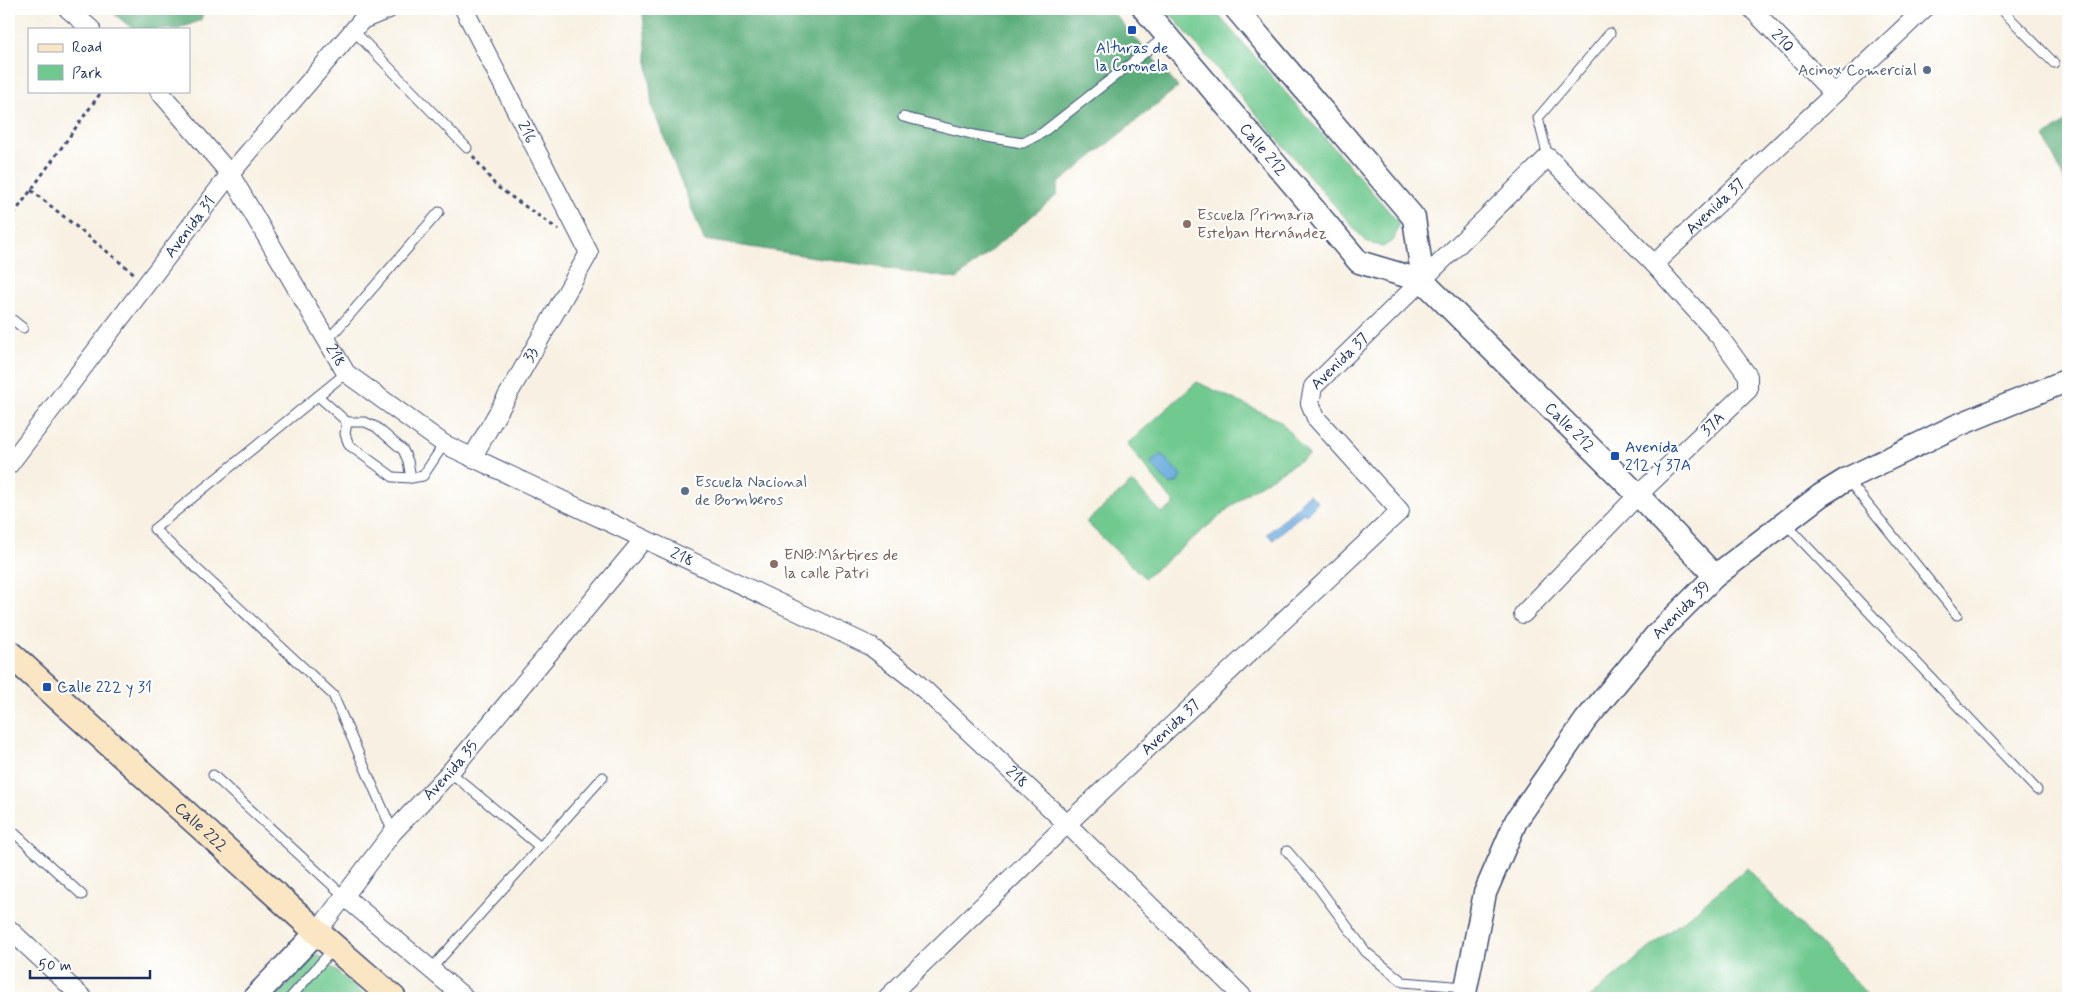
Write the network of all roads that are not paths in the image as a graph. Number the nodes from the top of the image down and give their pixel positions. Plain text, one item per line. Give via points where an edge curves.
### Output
1 (68, 9) edge
2 (389, 9) edge
3 (464, 9) edge
4 (1144, 9) edge
5 (1236, 9) edge
6 (1752, 9) edge
7 (1924, 9) edge
8 (2001, 9) edge
9 (90, 28) edge
10 (353, 30) junction
11 (1610, 33) dead end
12 (1166, 35) junction
13 (2054, 63) dead end
14 (160, 92) edge
15 (1834, 94) junction
16 (903, 117) dead end
17 (467, 148) road end
18 (1548, 158) junction
19 (230, 174) junction
20 (439, 212) dead end
21 (590, 252) joint
22 (1654, 264) junction
23 (1423, 281) junction
24 (9, 317) edge
25 (23, 328) dead end
26 (327, 341) junction
27 (346, 373) junction
28 (2068, 380) edge
29 (318, 396) junction
30 (347, 422) junction
31 (444, 444) junction
32 (472, 458) junction
33 (9, 465) edge
34 (411, 478) junction
35 (1847, 479) junction
36 (1638, 495) junction
37 (1784, 522) junction
38 (644, 539) junction
39 (1715, 576) junction
40 (1522, 614) dead end
41 (1957, 615) dead end
42 (9, 653) edge
43 (450, 772) junction
44 (213, 775) dead end
45 (603, 777) dead end
46 (2037, 790) dead end
47 (1067, 824) junction
48 (9, 828) edge
49 (393, 832) junction
50 (539, 846) junction
51 (1287, 851) dead end
52 (82, 895) dead end
53 (345, 897) junction
54 (9, 929) edge
55 (326, 940) junction
56 (431, 969) junction
57 (1465, 992) edge
58 (83, 998) edge
59 (254, 998) edge
60 (290, 998) edge
61 (393, 998) edge
62 (465, 998) edge
63 (887, 998) edge
64 (1244, 998) edge

1 - 9 street
2 - 10 street, Avenida 31 via 362,20
3 - 21 street, 216
4 - 12 street, Calle 212
5 - 23 street via 1414,218
6 - 15 street, 210
7 - 15 street, Avenida 37
8 - 13 lane
10 - 17 lane
10 - 19 street, Avenida 31
11 - 18 lane via 1538,118
12 - 16 lane via 1042,133 1023,143
12 - 23 street, Calle 212 via 1359,262
14 - 19 street, 218
15 - 22 street, Avenida 37
18 - 22 street
18 - 23 street, Avenida 37
19 - 26 street, 218
19 - 33 street, Avenida 31
20 - 26 lane
21 - 32 street, 33
22 - 36 street, 37A via 1719,336 1748,376 1748,390
23 - 36 street, Calle 212
23 - 47 street, Avenida 37 via 1314,387 1310,403 1316,418 1400,511
24 - 25 lane
26 - 27 street, 218
27 - 29 lane
27 - 31 street, 218
28 - 35 street, Avenida 39 via 1956,426
29 - 30 lane
29 - 49 lane via 154,529 333,695
30 - 34 lane via 365,422 403,450
30 - 34 lane via 345,434 349,445 393,477
31 - 32 street, 218
31 - 34 lane via 423,476
32 - 38 street, 218
35 - 37 street, Avenida 39
35 - 41 lane
36 - 39 street, Calle 212
36 - 40 street, 37A
37 - 39 street, Avenida 39
37 - 46 lane
38 - 43 street, Avenida 35
38 - 47 street, 218 via 870,646 914,680
39 - 57 street, Avenida 39 via 1656,635 1585,721 1516,821 1485,893
42 - 55 main road, Calle 222
43 - 49 street, Avenida 35
43 - 50 lane
44 - 53 lane
45 - 50 lane
47 - 63 street, Avenida 37
47 - 64 street, 218
48 - 52 lane
49 - 53 street, Avenida 35
50 - 56 lane
51 - 57 lane via 1318,886 1366,952 1403,982
53 - 55 street, Avenida 35
53 - 56 street
54 - 58 street
55 - 59 street, Avenida 35
55 - 60 lane
55 - 61 main road, Calle 222
56 - 62 street

